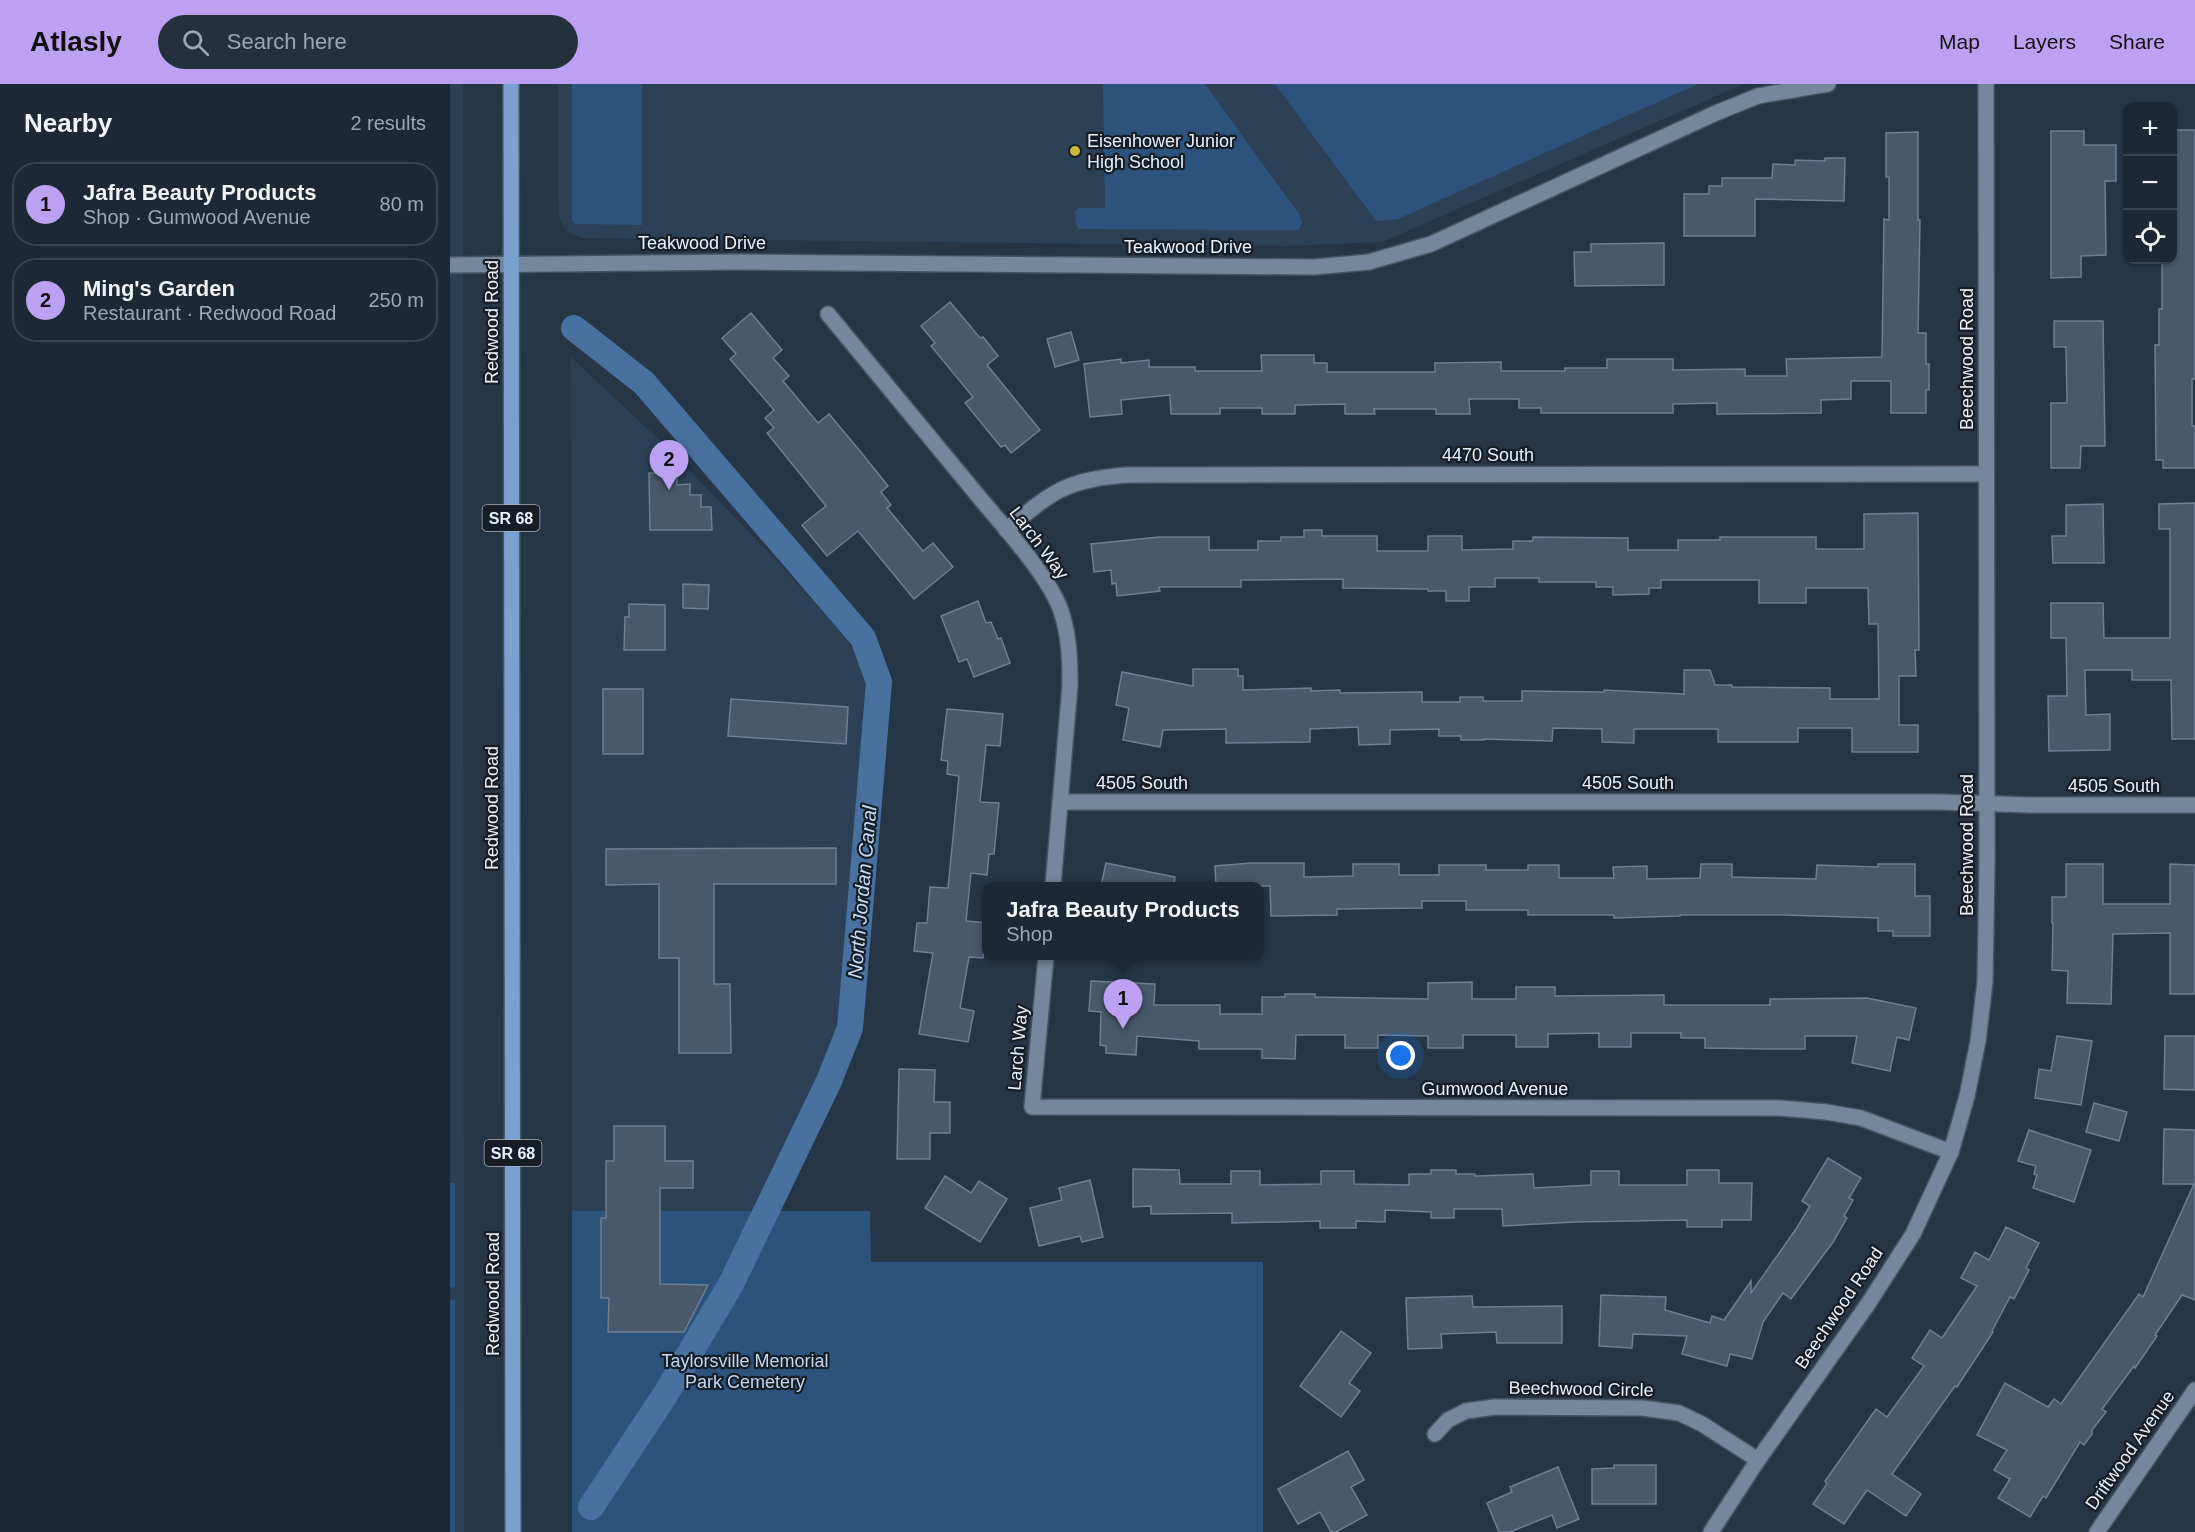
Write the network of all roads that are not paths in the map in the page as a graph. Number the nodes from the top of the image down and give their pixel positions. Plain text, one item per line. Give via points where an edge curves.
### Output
1 (511, 84) edge
2 (1828, 84) edge
3 (1986, 84) edge
4 (512, 263) junction
5 (450, 264) edge
6 (828, 314) dead end
7 (1986, 474) junction
8 (1006, 530) junction
9 (1060, 802) junction
10 (1987, 803) junction
11 (2195, 806) edge
12 (1053, 882) edge
13 (1046, 960) edge
14 (1032, 1107) joint
15 (1951, 1152) junction
16 (2195, 1390) edge
17 (1435, 1434) dead end
18 (1758, 1460) junction
19 (513, 1532) edge
20 (1711, 1532) edge
21 (2097, 1532) edge

1 - 4 main road, Redwood Road / SR 68
2 - 4 street, Teakwood Drive via 1758,96 1431,244 1369,262 1314,267
3 - 7 street, Beechwood Road
4 - 5 street, Teakwood Drive
4 - 19 main road, Redwood Road / SR 68
6 - 8 street, Larch Way
7 - 8 street, 4470 South via 1097,477 1062,487
7 - 10 street, Beechwood Road
8 - 9 street, Larch Way via 1051,589 1066,628 1070,685
9 - 10 street, 4505 South
9 - 12 street, Larch Way
10 - 11 street, 4505 South
10 - 15 street, Beechwood Road via 1985,982 1978,1041
13 - 14 street, Larch Way
14 - 15 street, Gumwood Avenue via 1780,1108 1861,1118
15 - 18 street, Beechwood Road via 1913,1234
16 - 21 street, Driftwood Avenue
17 - 18 street, Beechwood Circle via 1448,1420 1466,1411 1495,1407 1652,1408 1678,1413 1702,1424
18 - 20 street, Beechwood Road

